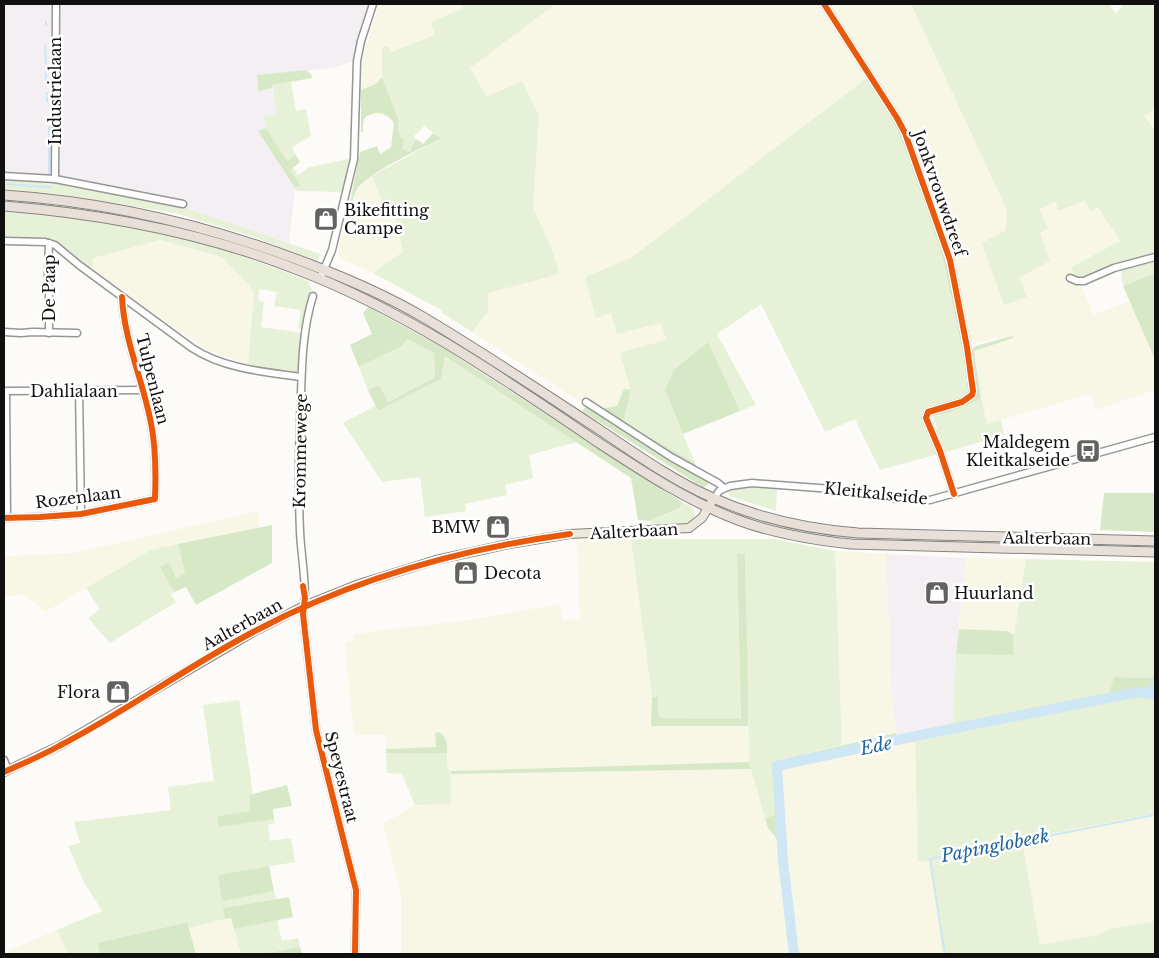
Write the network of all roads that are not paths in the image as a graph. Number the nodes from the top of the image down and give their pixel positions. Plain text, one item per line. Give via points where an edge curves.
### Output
1 (56, 4) edge
2 (373, 4) edge
3 (824, 4) edge
4 (4, 176) edge
5 (55, 179) junction
6 (4, 196) edge
7 (183, 204) dead end
8 (4, 206) edge
9 (4, 241) edge
10 (49, 243) junction
11 (1155, 257) edge
12 (324, 270) junction
13 (1070, 278) dead end
14 (320, 279) junction
15 (313, 296) dead end
16 (122, 297) junction
17 (4, 332) edge
18 (49, 333) junction
19 (77, 333) dead end
20 (301, 377) junction
21 (79, 390) junction
22 (143, 390) junction
23 (586, 402) dead end
24 (1155, 438) edge
25 (724, 488) junction
26 (954, 494) junction
27 (155, 499) joint
28 (714, 499) junction
29 (708, 508) junction
30 (80, 514) junction
31 (5, 517) edge
32 (1155, 541) edge
33 (1155, 552) edge
34 (304, 606) junction
35 (4, 760) edge
36 (6, 771) edge
37 (355, 954) edge

1 - 5 street, Industrielaan
2 - 12 street via 357,61 354,159 332,250
3 - 26 street, Jonkvrouwdreef via 905,133 950,260 974,391 968,399 928,412 926,418
4 - 5 street
5 - 7 street
6 - 12 highway via 83,203 170,220 240,239
8 - 14 highway via 81,214 155,228 253,254
9 - 10 street
10 - 16 street via 56,245
10 - 18 street, De Paap
11 - 13 street via 1114,268 1084,281
12 - 14 street
12 - 28 highway via 424,318 658,468
14 - 29 highway via 444,342 653,477
15 - 20 street, Krommewege via 304,336
16 - 20 street via 210,358 257,371
16 - 22 street, Tulpenlaan via 123,316
17 - 18 street, De Paap
18 - 19 street, De Paap
20 - 34 street, Krommewege via 298,441
21 - 22 street, Dahlialaan
21 - 30 street
21 - 31 street, Dahlialaan via 6,391
22 - 27 street, Tulpenlaan via 155,443
23 - 25 street
24 - 26 street, Kleitkalseide
25 - 26 street, Kleitkalseide via 752,483 832,489 921,501
25 - 28 street
27 - 30 street, Rozenlaan
28 - 29 main road, Aalterbaan
28 - 32 highway, Aalterbaan via 768,519 829,530
29 - 33 highway, Aalterbaan via 763,529 821,541
29 - 34 main road, Aalterbaan via 699,522 689,528 570,534 475,550 392,572
30 - 31 street, Rozenlaan
34 - 36 main road, Aalterbaan via 241,638 59,746
34 - 37 street, Speyestraat via 302,614 316,730 356,890
35 - 36 street

